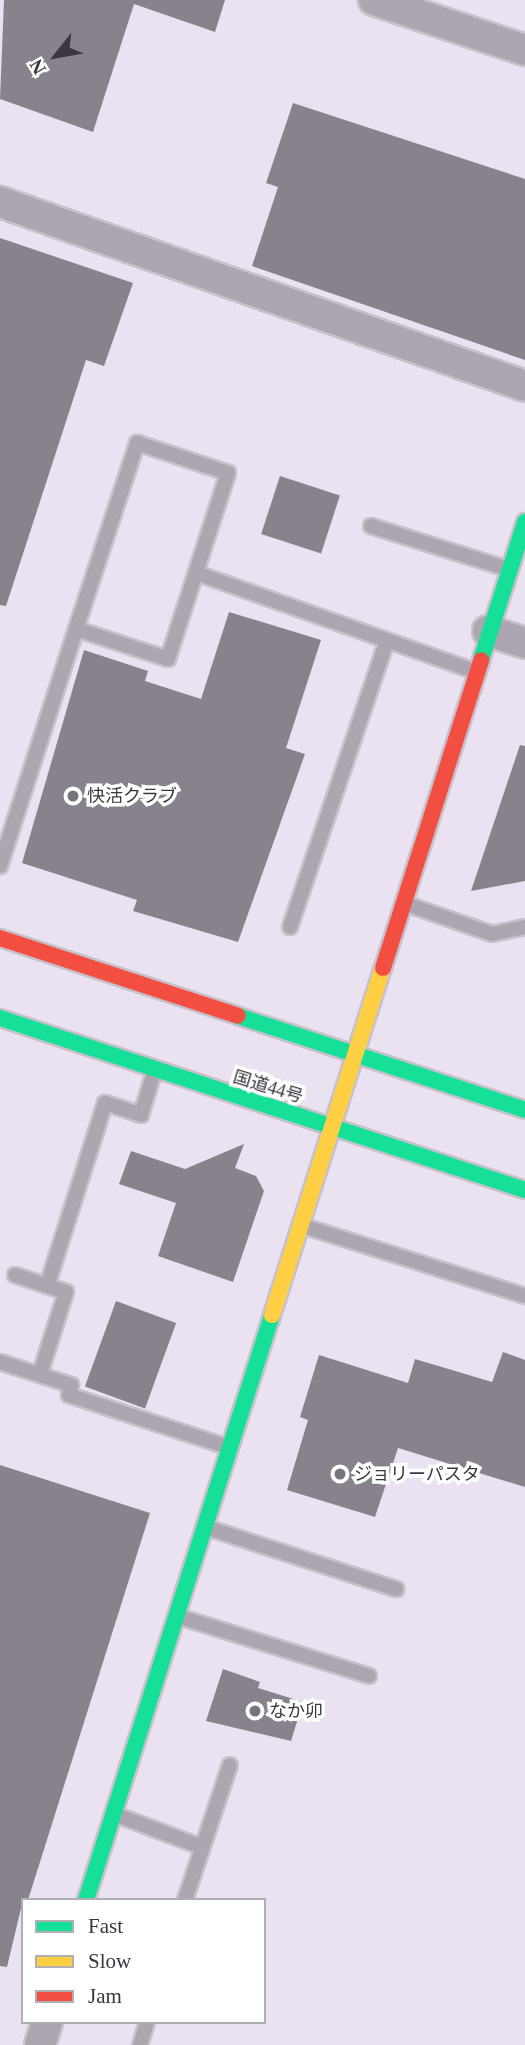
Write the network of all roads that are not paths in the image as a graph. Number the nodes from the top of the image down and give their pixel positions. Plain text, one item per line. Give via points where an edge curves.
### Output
1 (374, 0) edge
2 (525, 50) edge
3 (0, 201) edge
4 (525, 386) edge
5 (525, 522) edge
6 (371, 526) dead end
7 (508, 569) junction
8 (196, 573) junction
9 (76, 629) junction
10 (488, 631) junction
11 (387, 641) junction
12 (525, 643) edge
13 (475, 671) junction
14 (0, 866) edge
15 (402, 902) junction
16 (290, 927) dead end
17 (525, 927) edge
18 (0, 939) edge
19 (0, 1018) edge
20 (354, 1053) junction
21 (154, 1072) junction
22 (525, 1110) edge
23 (330, 1127) junction
24 (525, 1191) edge
25 (298, 1225) junction
26 (15, 1275) dead end
27 (47, 1286) junction
28 (525, 1296) edge
29 (0, 1362) edge
30 (40, 1374) junction
31 (228, 1447) junction
32 (203, 1526) junction
33 (396, 1589) dead end
34 (176, 1615) junction
35 (369, 1676) dead end
36 (230, 1765) dead end
37 (113, 1813) junction
38 (202, 1847) junction
39 (87, 1898) edge
40 (186, 1898) edge
41 (46, 2024) edge
42 (146, 2024) edge
43 (40, 2045) edge
44 (140, 2045) edge

1 - 2 street
3 - 4 street
5 - 7 main road
6 - 7 lane
7 - 10 main road
8 - 9 lane via 168,659
8 - 9 lane via 228,473 137,443
8 - 11 lane
9 - 14 lane
10 - 12 street
10 - 13 main road
11 - 13 lane
11 - 16 lane
13 - 15 main road
15 - 17 lane via 492,934
15 - 20 main road
18 - 20 main road
19 - 21 main road, 国道44号
20 - 22 main road
20 - 23 main road
21 - 23 main road, 国道44号
21 - 27 lane via 141,1115 105,1103
23 - 24 main road, 国道44号
23 - 25 main road
25 - 28 lane
25 - 31 main road
26 - 27 lane
27 - 30 lane via 66,1292
29 - 30 lane
30 - 31 lane via 71,1385 69,1395
31 - 32 main road
32 - 33 lane
32 - 34 main road
34 - 35 lane
34 - 37 main road
36 - 38 lane
37 - 38 lane
37 - 39 main road
38 - 40 lane
41 - 43 street
42 - 44 lane

